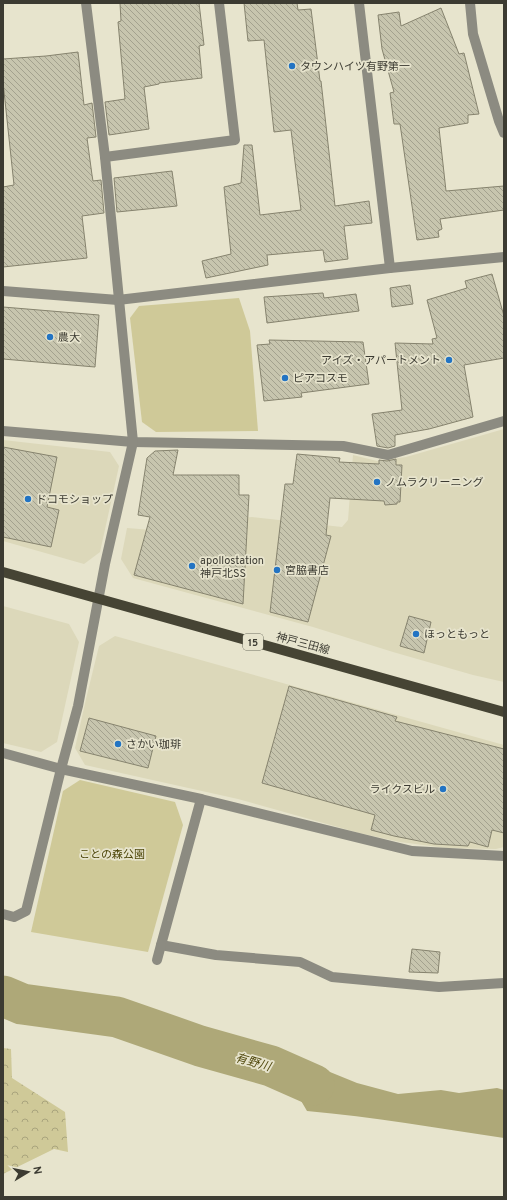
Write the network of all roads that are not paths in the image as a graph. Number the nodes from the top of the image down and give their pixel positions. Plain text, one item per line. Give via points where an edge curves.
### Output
1 (86, 3) edge
2 (219, 3) edge
3 (359, 3) edge
4 (470, 3) edge
5 (504, 133) edge
6 (105, 157) junction
7 (504, 257) edge
8 (390, 268) junction
9 (3, 291) edge
10 (118, 300) junction
11 (504, 422) edge
12 (3, 431) edge
13 (133, 442) junction
14 (3, 572) edge
15 (98, 598) junction
16 (504, 712) edge
17 (3, 753) edge
18 (61, 769) junction
19 (201, 799) junction
20 (504, 856) edge
21 (3, 914) edge
22 (161, 945) junction
23 (157, 960) dead end
24 (504, 983) edge

1 - 6 street
2 - 6 street via 235,140
3 - 8 street
4 - 5 street via 473,34
6 - 10 street
7 - 8 street
8 - 10 street
9 - 10 street
10 - 13 street
11 - 13 street via 388,455 343,446
12 - 13 street
13 - 15 street
14 - 15 main road, 神戸三田線 / 15
15 - 16 main road, 神戸三田線 / 15
15 - 18 street via 78,706
17 - 18 street
18 - 19 street
18 - 21 street via 26,911 14,917
19 - 20 street via 412,851
19 - 22 street
22 - 23 street
22 - 24 street via 216,955 300,962 332,977 439,987

